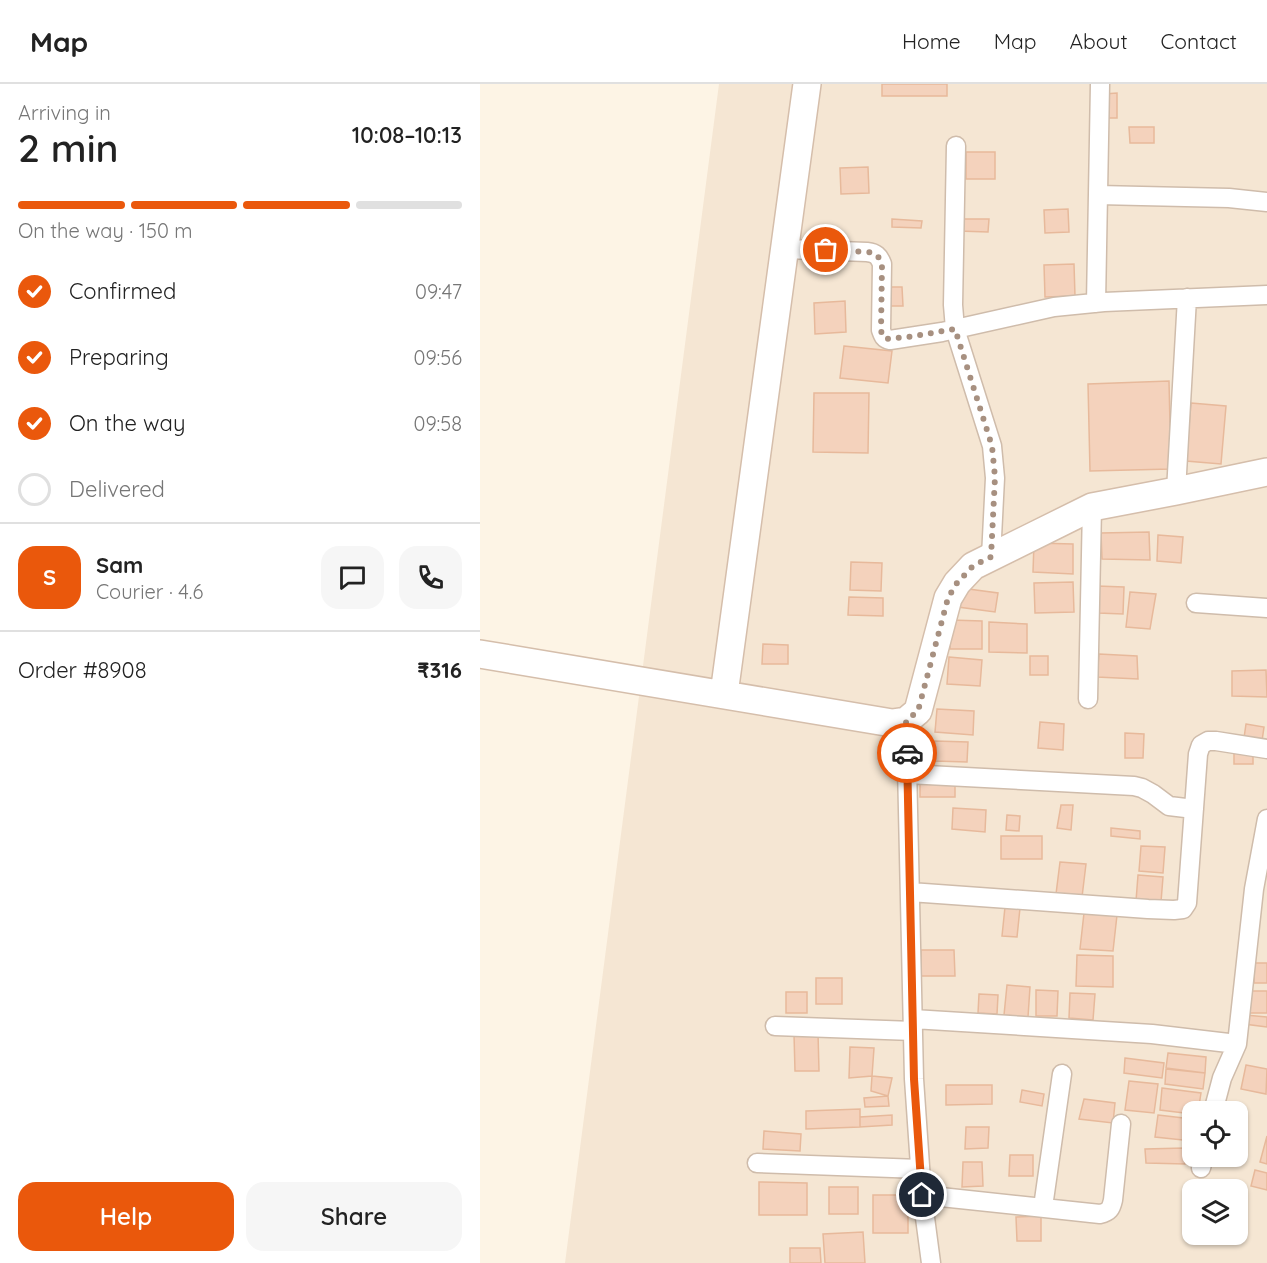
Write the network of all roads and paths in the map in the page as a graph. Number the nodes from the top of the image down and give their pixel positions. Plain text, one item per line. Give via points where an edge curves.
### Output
1 (807, 84) edge
2 (1100, 84) edge
3 (956, 146) dead end
4 (1098, 195) junction
5 (1267, 202) edge
6 (785, 249) junction
7 (1267, 295) edge
8 (1187, 298) junction
9 (1096, 303) junction
10 (955, 329) junction
11 (1267, 472) edge
12 (1176, 491) junction
13 (1092, 507) junction
14 (991, 557) junction
15 (1196, 603) dead end
16 (1267, 608) edge
17 (480, 654) edge
18 (724, 694) junction
19 (1088, 699) dead end
20 (906, 721) junction
21 (1267, 749) edge
22 (908, 774) junction
23 (1194, 809) junction
24 (1267, 819) edge
25 (910, 892) junction
26 (913, 1025) junction
27 (775, 1026) dead end
28 (1237, 1044) junction
29 (1062, 1074) dead end
30 (1217, 1101) edge
31 (1121, 1124) dead end
32 (757, 1163) dead end
33 (920, 1169) junction
34 (922, 1195) junction
35 (1042, 1207) junction
36 (931, 1263) edge

1 - 6 street
2 - 4 street
3 - 10 street
4 - 5 street
4 - 9 street
6 - 10 street via 867,252 879,257 881,330 886,339
6 - 18 street
7 - 8 street
8 - 9 street
8 - 12 street
9 - 10 street via 1054,307
10 - 14 street via 992,446 995,477
11 - 12 street
12 - 13 street
13 - 14 street
13 - 19 street
14 - 20 street via 973,566 948,598 918,711
15 - 16 street
17 - 18 street
18 - 20 street via 892,723
20 - 22 street
21 - 23 street via 1216,741 1201,745
22 - 23 street via 1134,786 1169,806
22 - 25 street
23 - 25 street via 1187,903 1183,909
24 - 28 street via 1254,889
25 - 26 street
26 - 27 street
26 - 28 street via 1152,1034
26 - 33 street
28 - 30 street
29 - 35 street
31 - 35 street via 1113,1200 1108,1212
32 - 33 street
33 - 34 street
34 - 35 street
34 - 36 street

